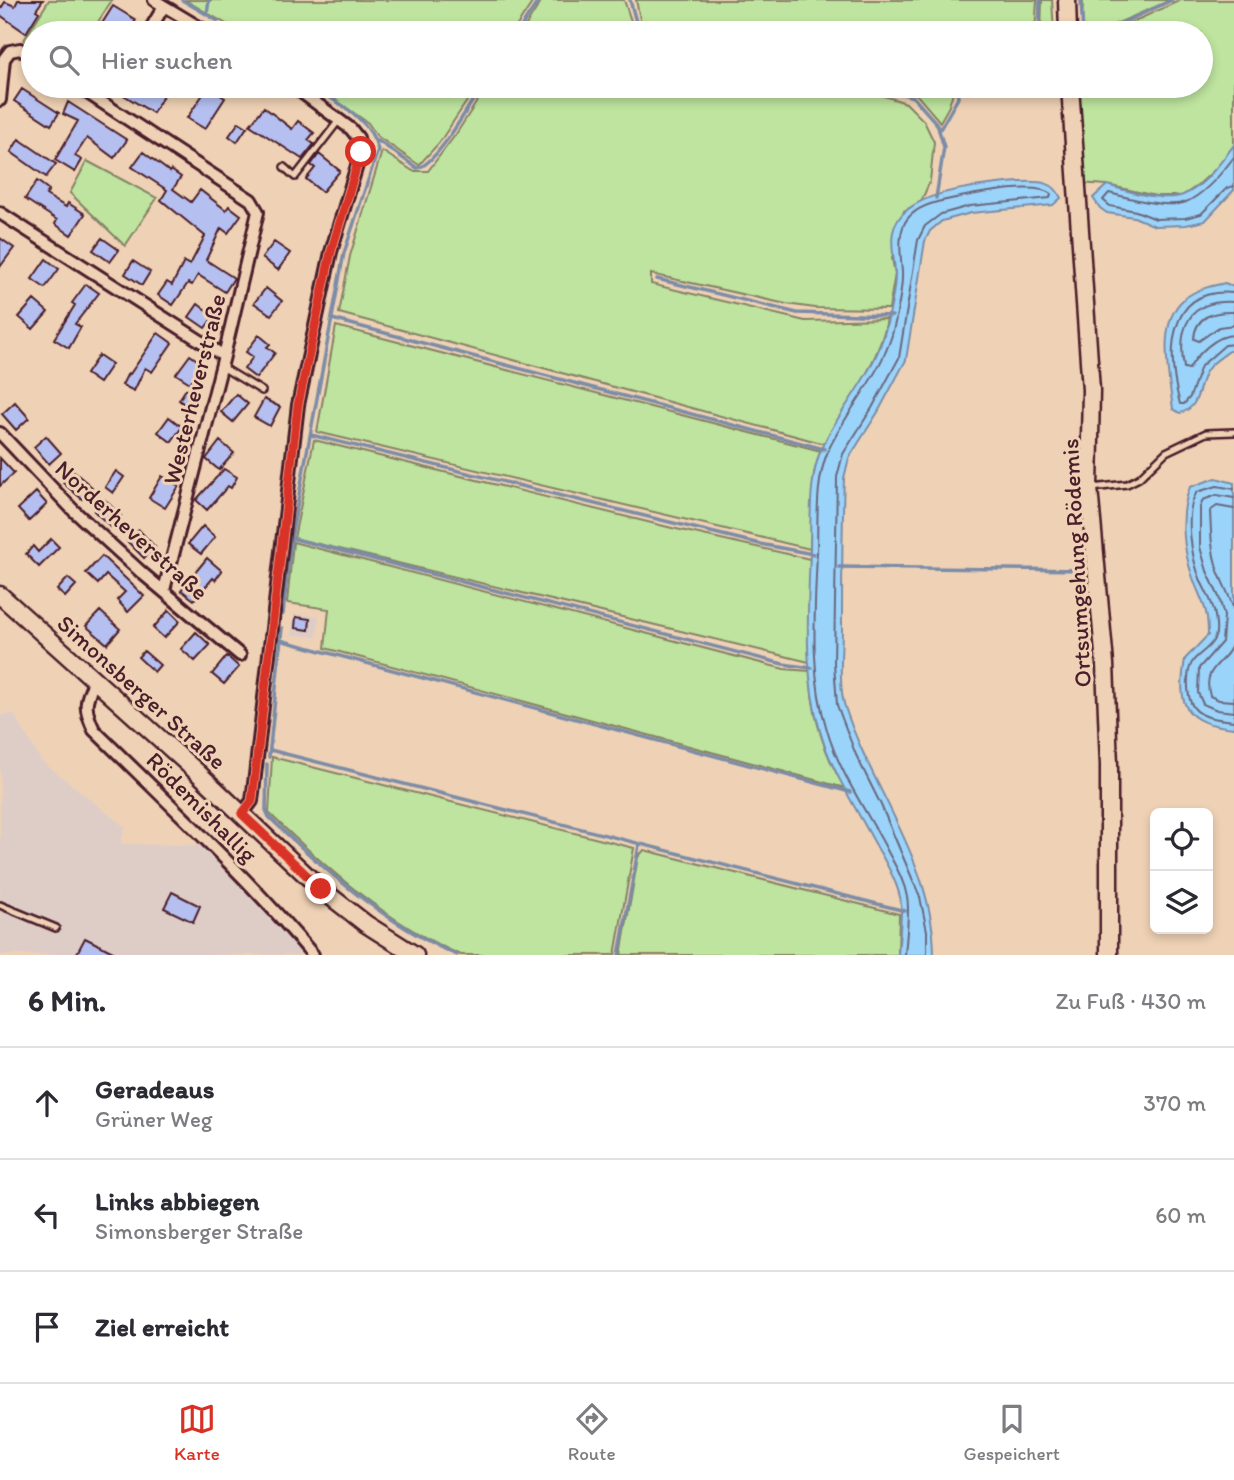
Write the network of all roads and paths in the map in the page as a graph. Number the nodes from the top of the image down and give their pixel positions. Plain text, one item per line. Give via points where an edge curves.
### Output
1 (1067, 0) edge
2 (159, 3) edge
3 (152, 21) edge
4 (189, 21) edge
5 (1068, 21) edge
6 (21, 50) edge
7 (95, 98) edge
8 (310, 98) edge
9 (1071, 98) edge
10 (0, 100) edge
11 (340, 119) junction
12 (284, 167) dead end
13 (0, 213) edge
14 (223, 361) junction
15 (262, 391) dead end
16 (1234, 432) edge
17 (0, 433) edge
18 (1089, 488) junction
19 (164, 590) junction
20 (0, 595) edge
21 (240, 655) dead end
22 (95, 681) junction
23 (242, 814) junction
24 (0, 905) edge
25 (56, 928) dead end
26 (313, 955) edge
27 (415, 955) edge
28 (1109, 955) edge

1 - 5 main road
2 - 3 street
2 - 4 street
6 - 10 street via 10,51 4,59
7 - 14 street, Westerheverstraße via 251,200 258,212
8 - 11 street
9 - 18 main road, Ortsumgehung Rödemis via 1091,390
11 - 12 lane via 295,177
11 - 23 street via 358,138 361,152 331,252 298,405 252,801
13 - 14 street
14 - 15 lane
14 - 19 street, Westerheverstraße
16 - 18 lane via 1206,433 1166,452 1126,484
17 - 19 street, Norderheverstraße via 74,511
18 - 28 main road, Ortsumgehung Rödemis via 1105,664
19 - 21 street, Norderheverstraße
20 - 22 main road, Simonsberger Straße
22 - 23 main road, Simonsberger Straße
22 - 26 street, Rödemishallig via 86,697 87,716 94,730 275,909
23 - 27 main road, Simonsberger Straße via 321,889
24 - 25 lane

